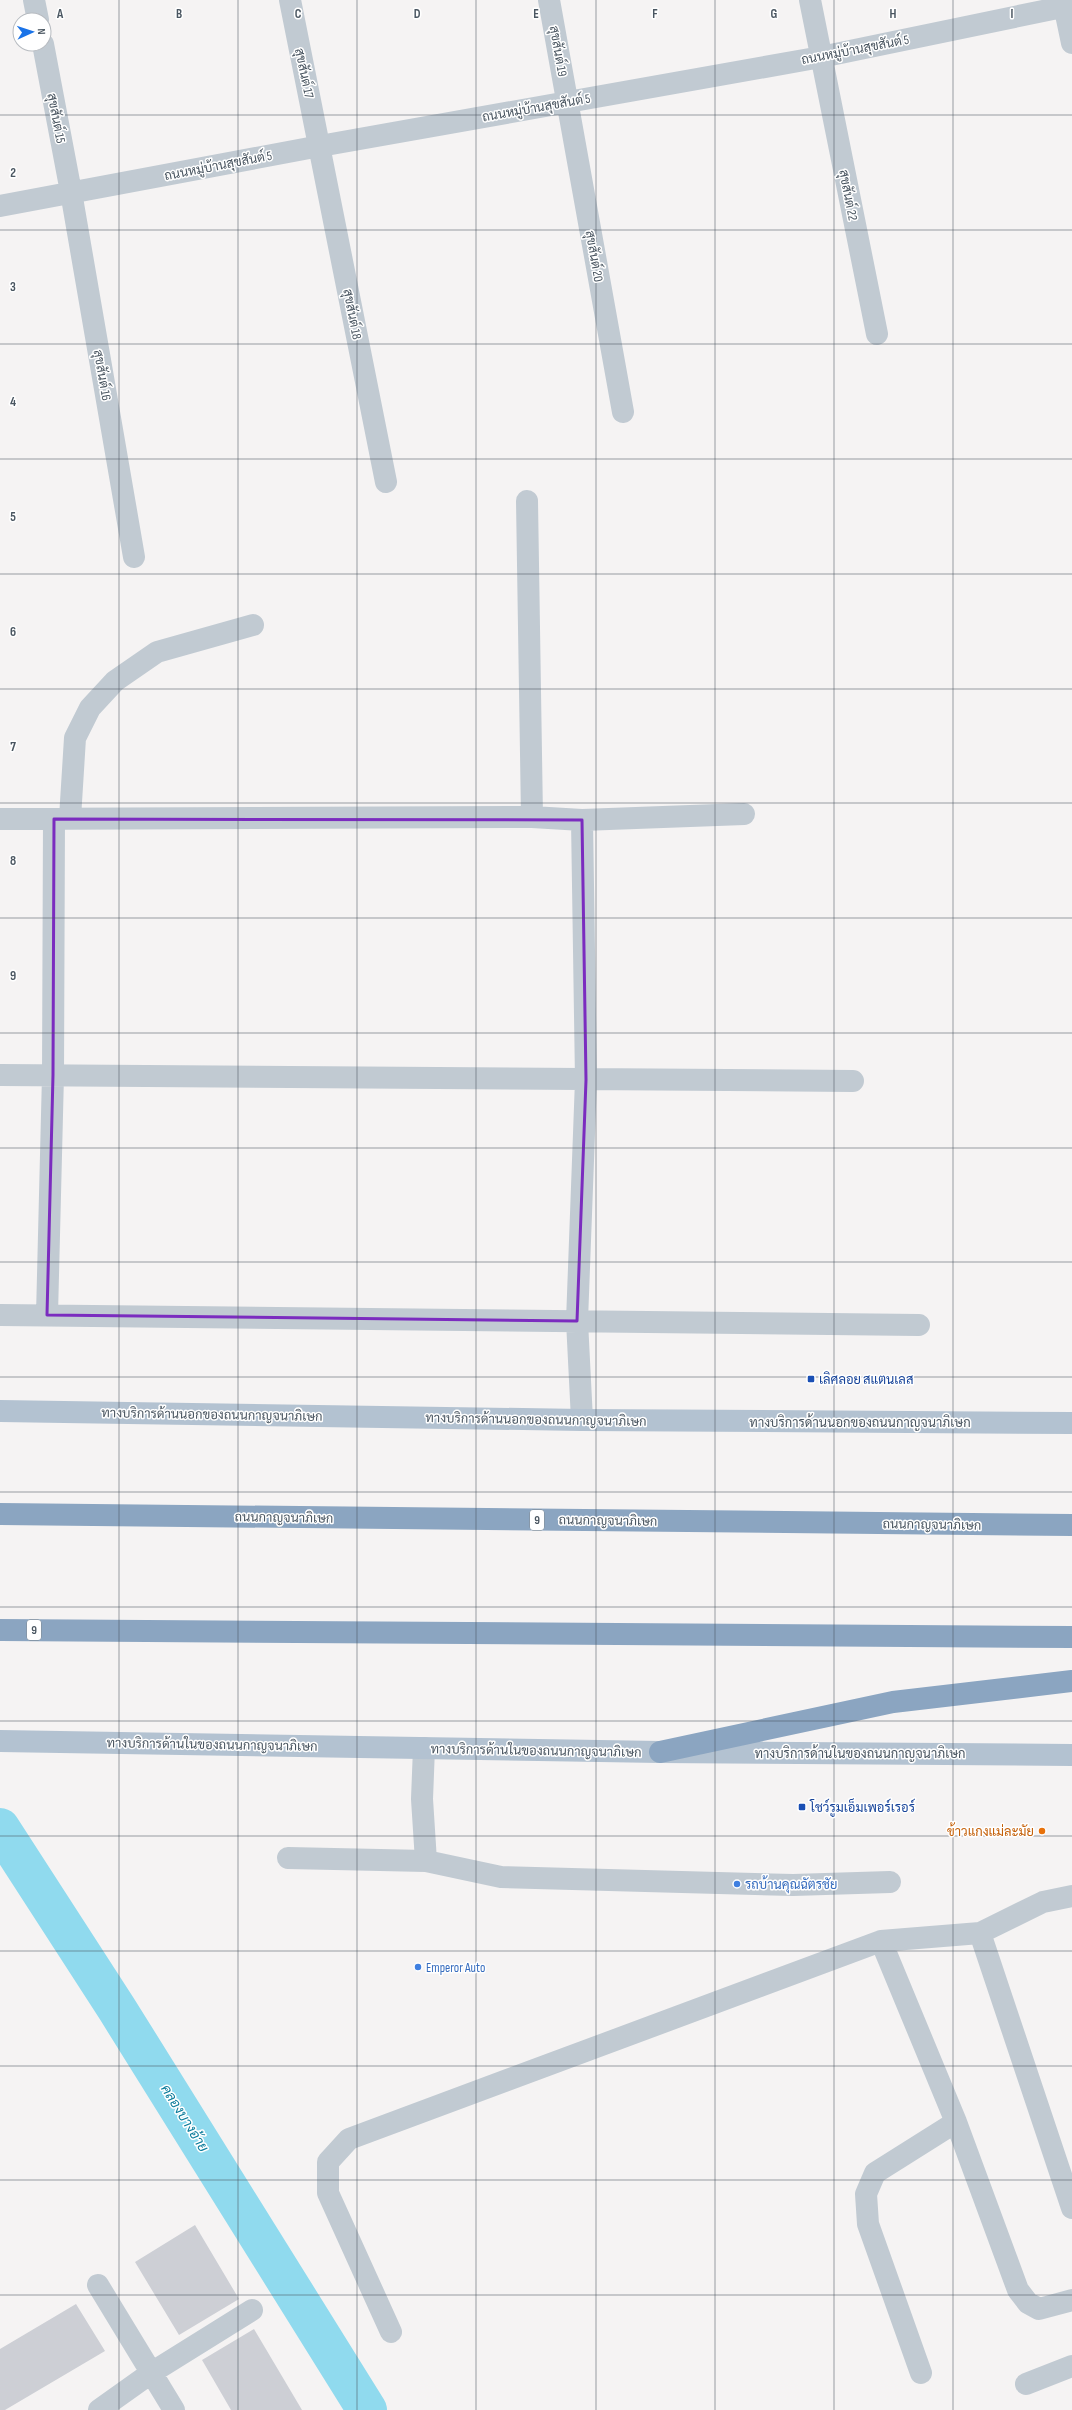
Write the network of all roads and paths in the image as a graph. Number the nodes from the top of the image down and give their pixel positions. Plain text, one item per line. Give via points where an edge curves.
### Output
1 (34, 0) edge
2 (290, 0) edge
3 (549, 0) edge
4 (810, 0) edge
5 (1067, 4) edge
6 (36, 12) edge
7 (1072, 43) edge
8 (45, 52) edge
9 (821, 57) junction
10 (568, 101) junction
11 (320, 146) junction
12 (72, 192) junction
13 (0, 206) edge
14 (877, 334) dead end
15 (623, 412) dead end
16 (386, 482) dead end
17 (527, 501) dead end
18 (134, 557) dead end
19 (253, 625) dead end
20 (744, 814) dead end
21 (532, 817) junction
22 (62, 818) junction
23 (0, 819) edge
24 (582, 820) junction
25 (0, 1075) edge
26 (53, 1076) junction
27 (586, 1080) junction
28 (853, 1081) dead end
29 (47, 1314) junction
30 (0, 1315) edge
31 (577, 1321) junction
32 (919, 1325) dead end
33 (0, 1411) edge
34 (582, 1420) junction
35 (1072, 1423) edge
36 (1, 1514) edge
37 (1072, 1526) edge
38 (0, 1630) edge
39 (1072, 1638) edge
40 (1072, 1681) edge
41 (0, 1741) edge
42 (424, 1748) junction
43 (660, 1752) junction
44 (1072, 1755) edge
45 (288, 1858) dead end
46 (426, 1861) junction
47 (890, 1882) dead end
48 (1072, 1896) edge
49 (980, 1934) junction
50 (881, 1940) junction
51 (956, 2122) junction
52 (1072, 2208) edge
53 (98, 2285) dead end
54 (1072, 2300) edge
55 (252, 2310) dead end
56 (391, 2332) dead end
57 (1072, 2366) edge
58 (151, 2373) junction
59 (921, 2373) dead end
60 (1026, 2384) dead end
61 (99, 2410) edge
62 (174, 2410) edge

1 - 6 street
2 - 11 street, สุขสันต์ 17
3 - 10 street, สุขสันต์ 19
4 - 9 street, สุขสันต์ 22
5 - 7 street
5 - 9 street, ถนนหมู่บ้านสุขสันต์ 5
8 - 12 street, สุขสันต์ 15
9 - 10 street, ถนนหมู่บ้านสุขสันต์ 5
9 - 14 street, สุขสันต์ 22
10 - 11 street, ถนนหมู่บ้านสุขสันต์ 5
10 - 15 street, สุขสันต์ 20
11 - 12 street, ถนนหมู่บ้านสุขสันต์ 5
11 - 16 street, สุขสันต์ 18
12 - 13 street, ถนนหมู่บ้านสุขสันต์ 5
12 - 18 street, สุขสันต์ 16
17 - 21 street
19 - 22 street via 157,652 115,681 90,708 75,738
20 - 24 street
21 - 22 street
21 - 24 street
22 - 23 street
22 - 26 street
24 - 27 street
25 - 26 street
26 - 27 street
26 - 29 street
27 - 28 street
27 - 31 street
29 - 30 street
29 - 31 street
31 - 32 street
31 - 34 street
33 - 34 main road, ทางบริการด้านนอกของถนนกาญจนาภิเษก
34 - 35 main road, ทางบริการด้านนอกของถนนกาญจนาภิเษก
36 - 37 highway, ถนนกาญจนาภิเษก / 9
38 - 39 highway, 9
40 - 43 highway via 893,1702
41 - 42 main road, ทางบริการด้านในของถนนกาญจนาภิเษก
42 - 43 main road, ทางบริการด้านในของถนนกาญจนาภิเษก
42 - 46 street via 422,1799
43 - 44 main road, ทางบริการด้านในของถนนกาญจนาภิเษก
45 - 46 street
46 - 47 street via 501,1876 785,1885
48 - 49 street via 1043,1902
49 - 50 street
49 - 52 street
50 - 51 street
50 - 56 street via 349,2139 328,2162 328,2193
51 - 54 street via 1018,2290 1028,2302 1039,2309
51 - 59 street via 875,2173 866,2194 868,2224
53 - 58 street
55 - 58 street
57 - 60 street
58 - 61 street
58 - 62 street

